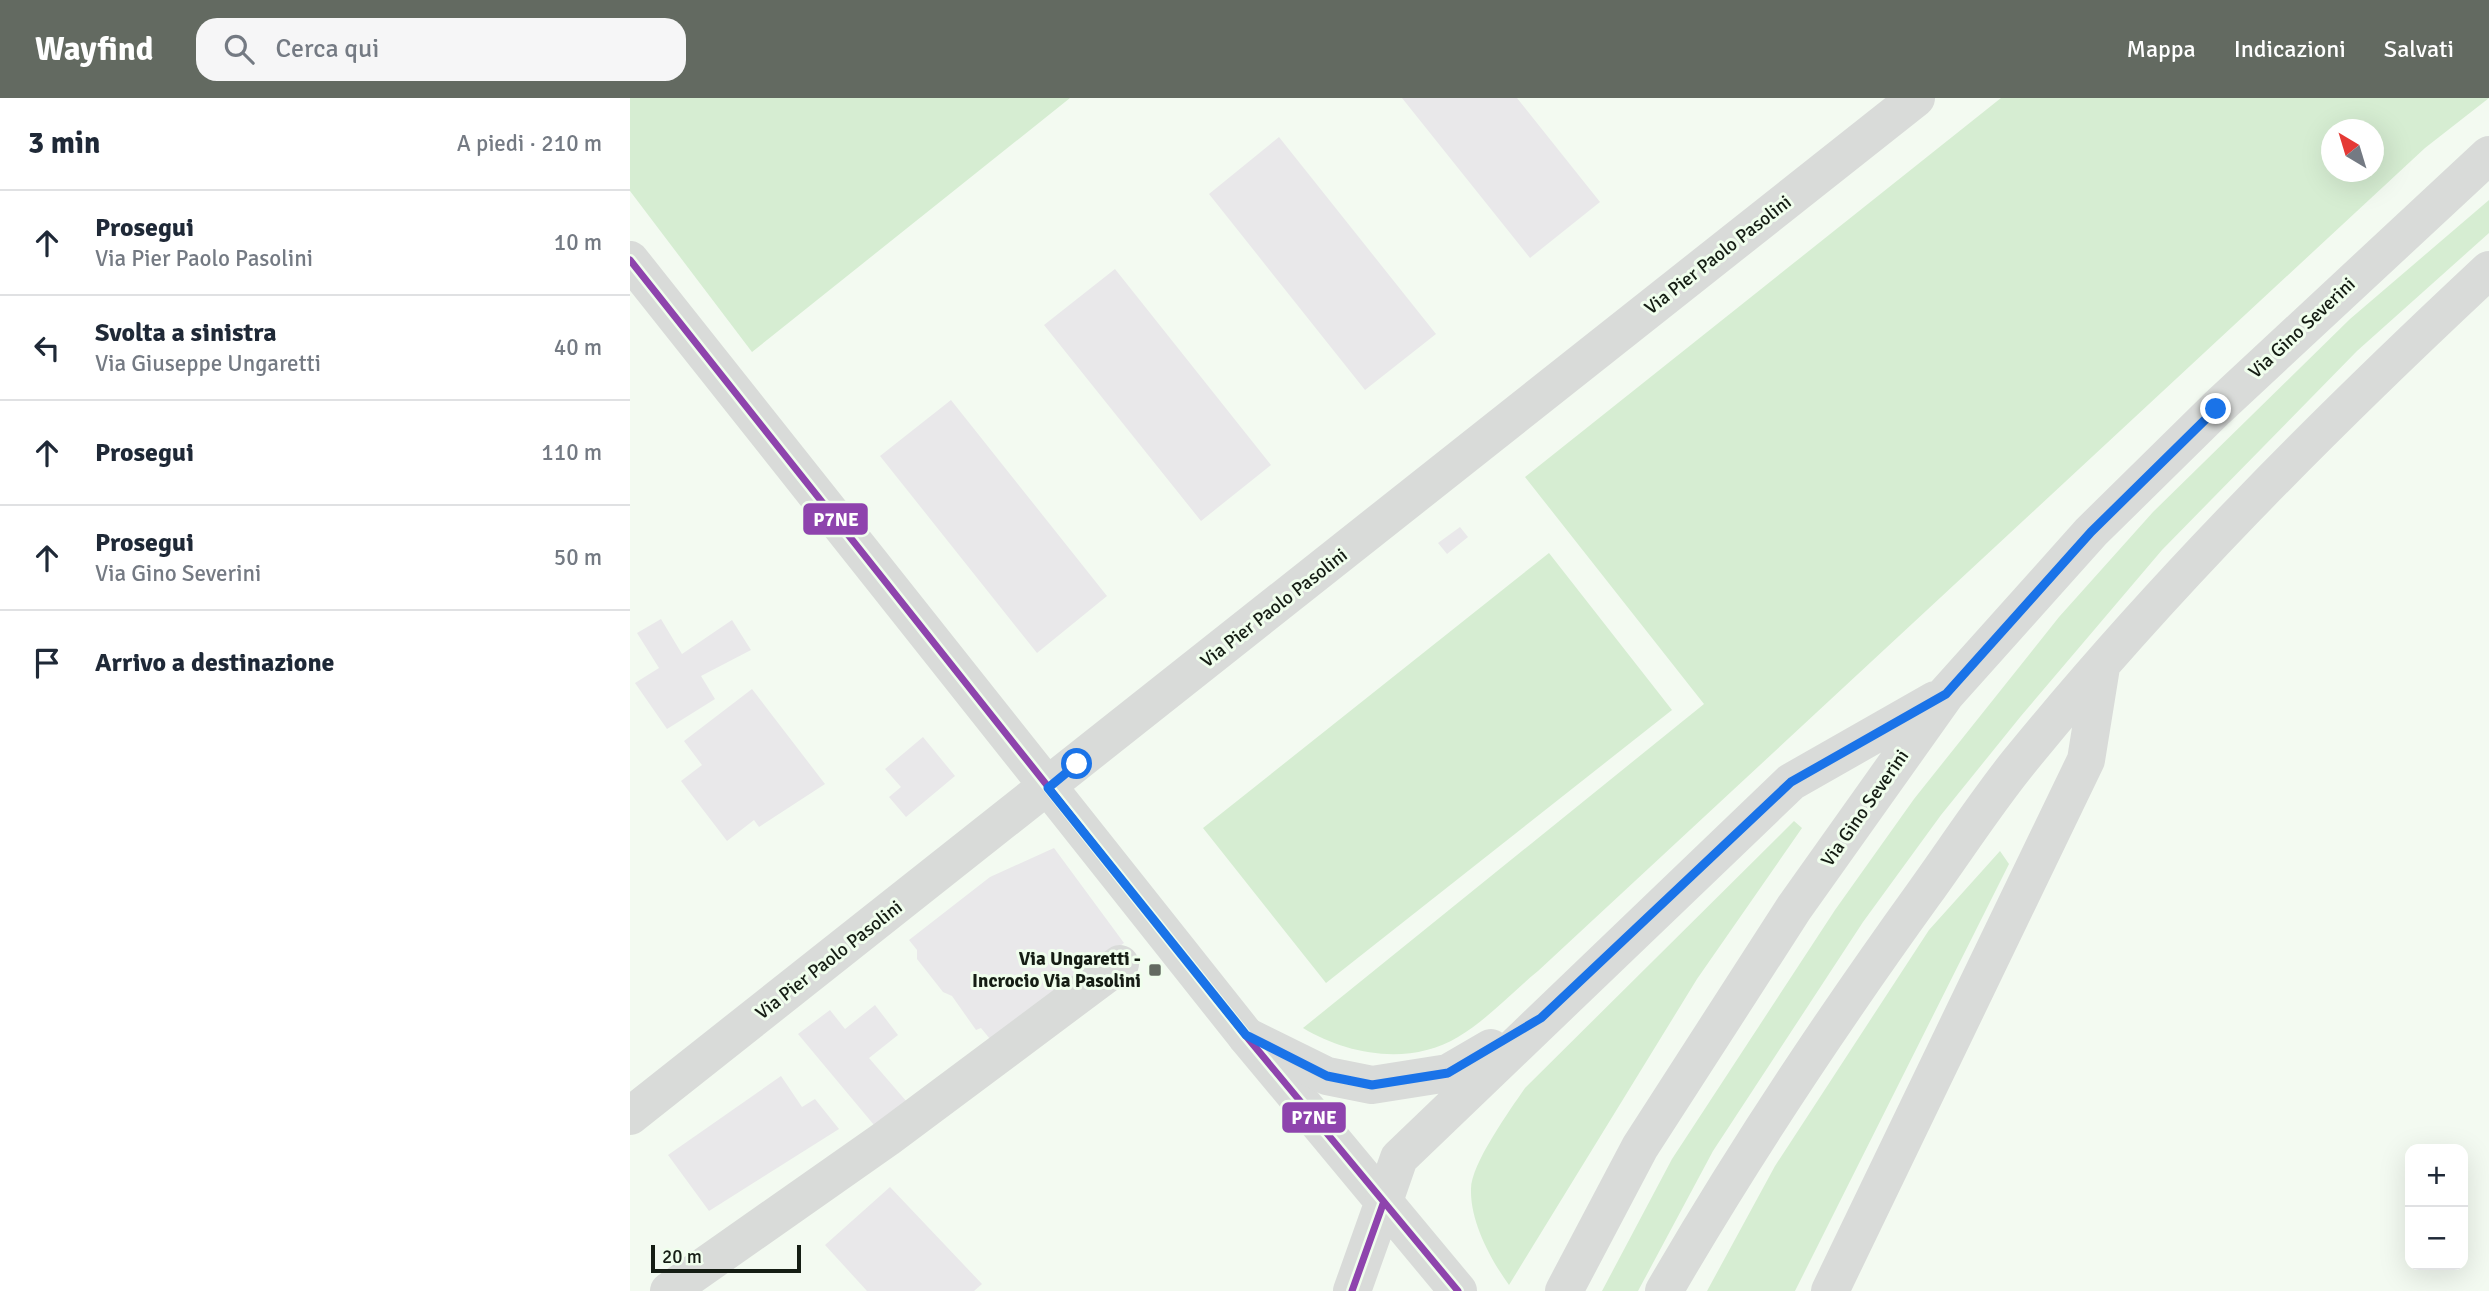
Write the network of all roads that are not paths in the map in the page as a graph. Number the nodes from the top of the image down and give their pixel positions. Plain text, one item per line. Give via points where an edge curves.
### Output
1 (1916, 98) edge
2 (2489, 155) edge
3 (630, 260) edge
4 (2489, 270) edge
5 (2101, 666) junction
6 (1946, 694) junction
7 (1048, 788) junction
8 (1120, 964) dead end
9 (1541, 1018) junction
10 (1246, 1035) junction
11 (630, 1116) edge
12 (1382, 1204) junction
13 (669, 1291) edge
14 (1352, 1291) edge
15 (1458, 1291) edge
16 (1564, 1291) edge
17 (1664, 1291) edge
18 (1830, 1291) edge

1 - 7 street, Via Pier Paolo Pasolini
2 - 6 street, Via Gino Severini via 2091,532
3 - 7 street
4 - 5 street via 2229,523
5 - 17 street via 2016,765 1863,978 1729,1179
5 - 18 street via 2086,760
6 - 9 street via 1791,782
6 - 16 street, Via Gino Severini via 1794,908 1640,1147
7 - 10 street
7 - 11 street, Via Pier Paolo Pasolini
8 - 13 street via 887,1138
9 - 10 street via 1448,1073 1372,1085 1327,1076
9 - 12 street via 1399,1158
10 - 12 street
12 - 14 street
12 - 15 street

